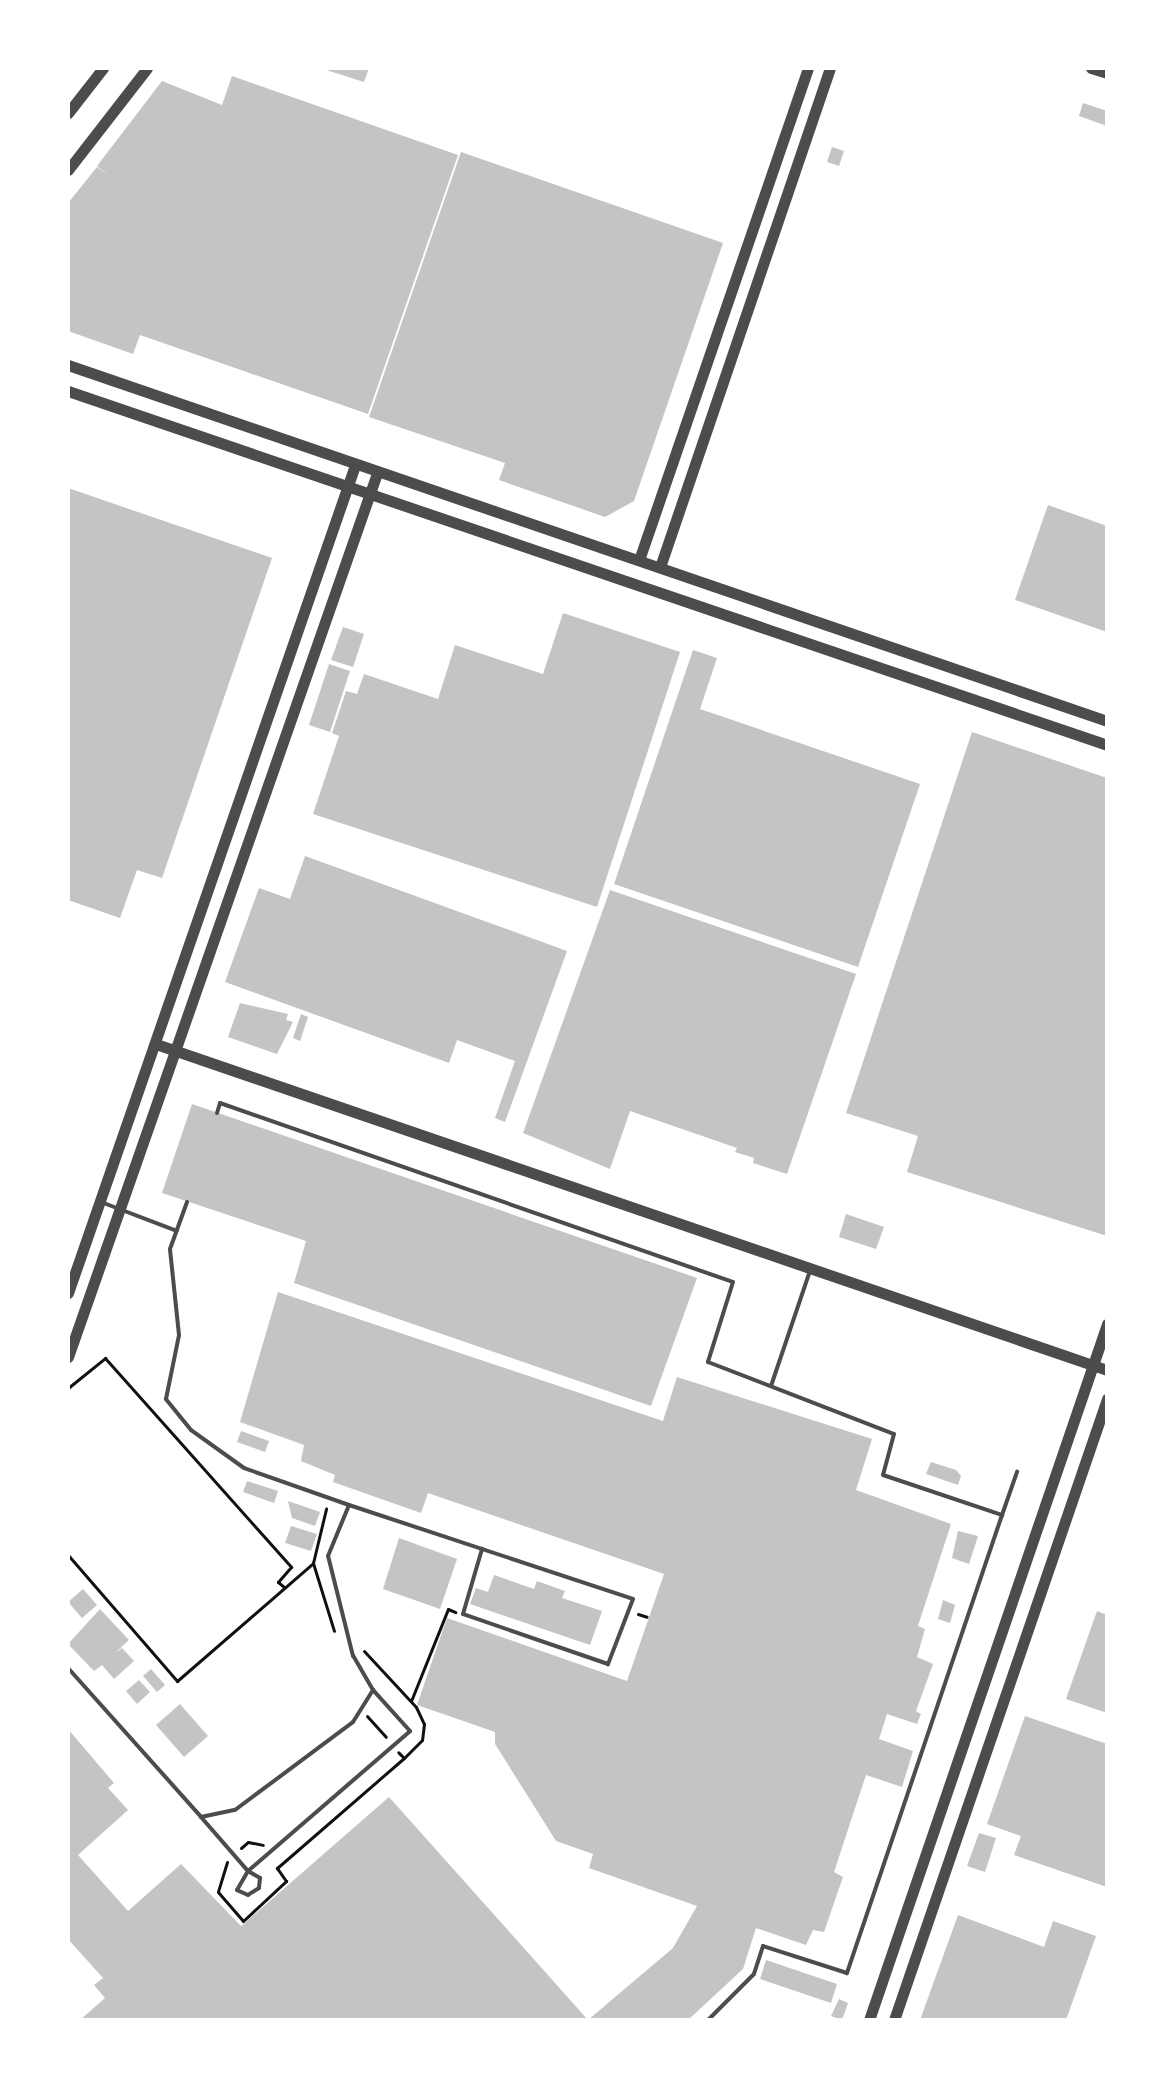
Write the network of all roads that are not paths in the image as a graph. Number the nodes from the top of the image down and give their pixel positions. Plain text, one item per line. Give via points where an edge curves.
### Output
1 (103, 68) edge
2 (147, 68) edge
3 (808, 68) edge
4 (830, 68) edge
5 (1091, 68) edge
6 (1107, 73) edge
7 (68, 113) edge
8 (68, 170) edge
9 (68, 365) edge
10 (68, 391) edge
11 (355, 465) junction
12 (377, 473) junction
13 (347, 486) junction
14 (370, 494) junction
15 (639, 560) junction
16 (660, 567) junction
17 (1107, 721) edge
18 (1107, 745) edge
19 (156, 1044) junction
20 (179, 1052) junction
21 (217, 1113) dead end
22 (101, 1202) junction
23 (187, 1202) dead end
24 (122, 1210) junction
25 (177, 1231) junction
26 (811, 1268) junction
27 (68, 1293) edge
28 (1107, 1324) edge
29 (69, 1356) edge
30 (1093, 1365) junction
31 (1107, 1370) edge
32 (771, 1386) junction
33 (1107, 1399) edge
34 (1017, 1472) dead end
35 (349, 1505) junction
36 (1002, 1515) junction
37 (482, 1549) junction
38 (68, 1668) edge
39 (373, 1690) junction
40 (201, 1817) junction
41 (248, 1871) junction
42 (708, 2020) edge
43 (869, 2020) edge
44 (894, 2020) edge

1 - 7 street
2 - 8 street
3 - 15 street
4 - 16 street
5 - 6 street
9 - 11 street
10 - 13 street
11 - 12 street
11 - 13 street
12 - 14 street
12 - 15 street
13 - 14 street
13 - 19 street
14 - 18 street
14 - 20 street
15 - 16 street
16 - 17 street
19 - 20 street
19 - 22 street
20 - 24 street
20 - 26 street
21 - 32 lane via 220,1103 733,1282 708,1362
22 - 24 lane
22 - 27 street
23 - 25 lane
24 - 25 lane
24 - 29 street
25 - 35 lane via 170,1249 179,1335 166,1399 191,1430 244,1468
26 - 30 street
26 - 32 lane
28 - 30 street
30 - 31 street
30 - 43 street
32 - 36 lane via 894,1434 883,1475
33 - 44 street
34 - 36 lane
35 - 37 lane
35 - 39 lane via 328,1556 353,1656
36 - 42 lane via 847,1973 763,1946 754,1974
37 - 37 lane via 463,1614 608,1664 633,1599
38 - 40 lane
39 - 40 lane via 353,1722 235,1810
39 - 41 lane via 410,1731
40 - 41 lane
41 - 41 lane via 260,1878 259,1888 248,1895 237,1890

